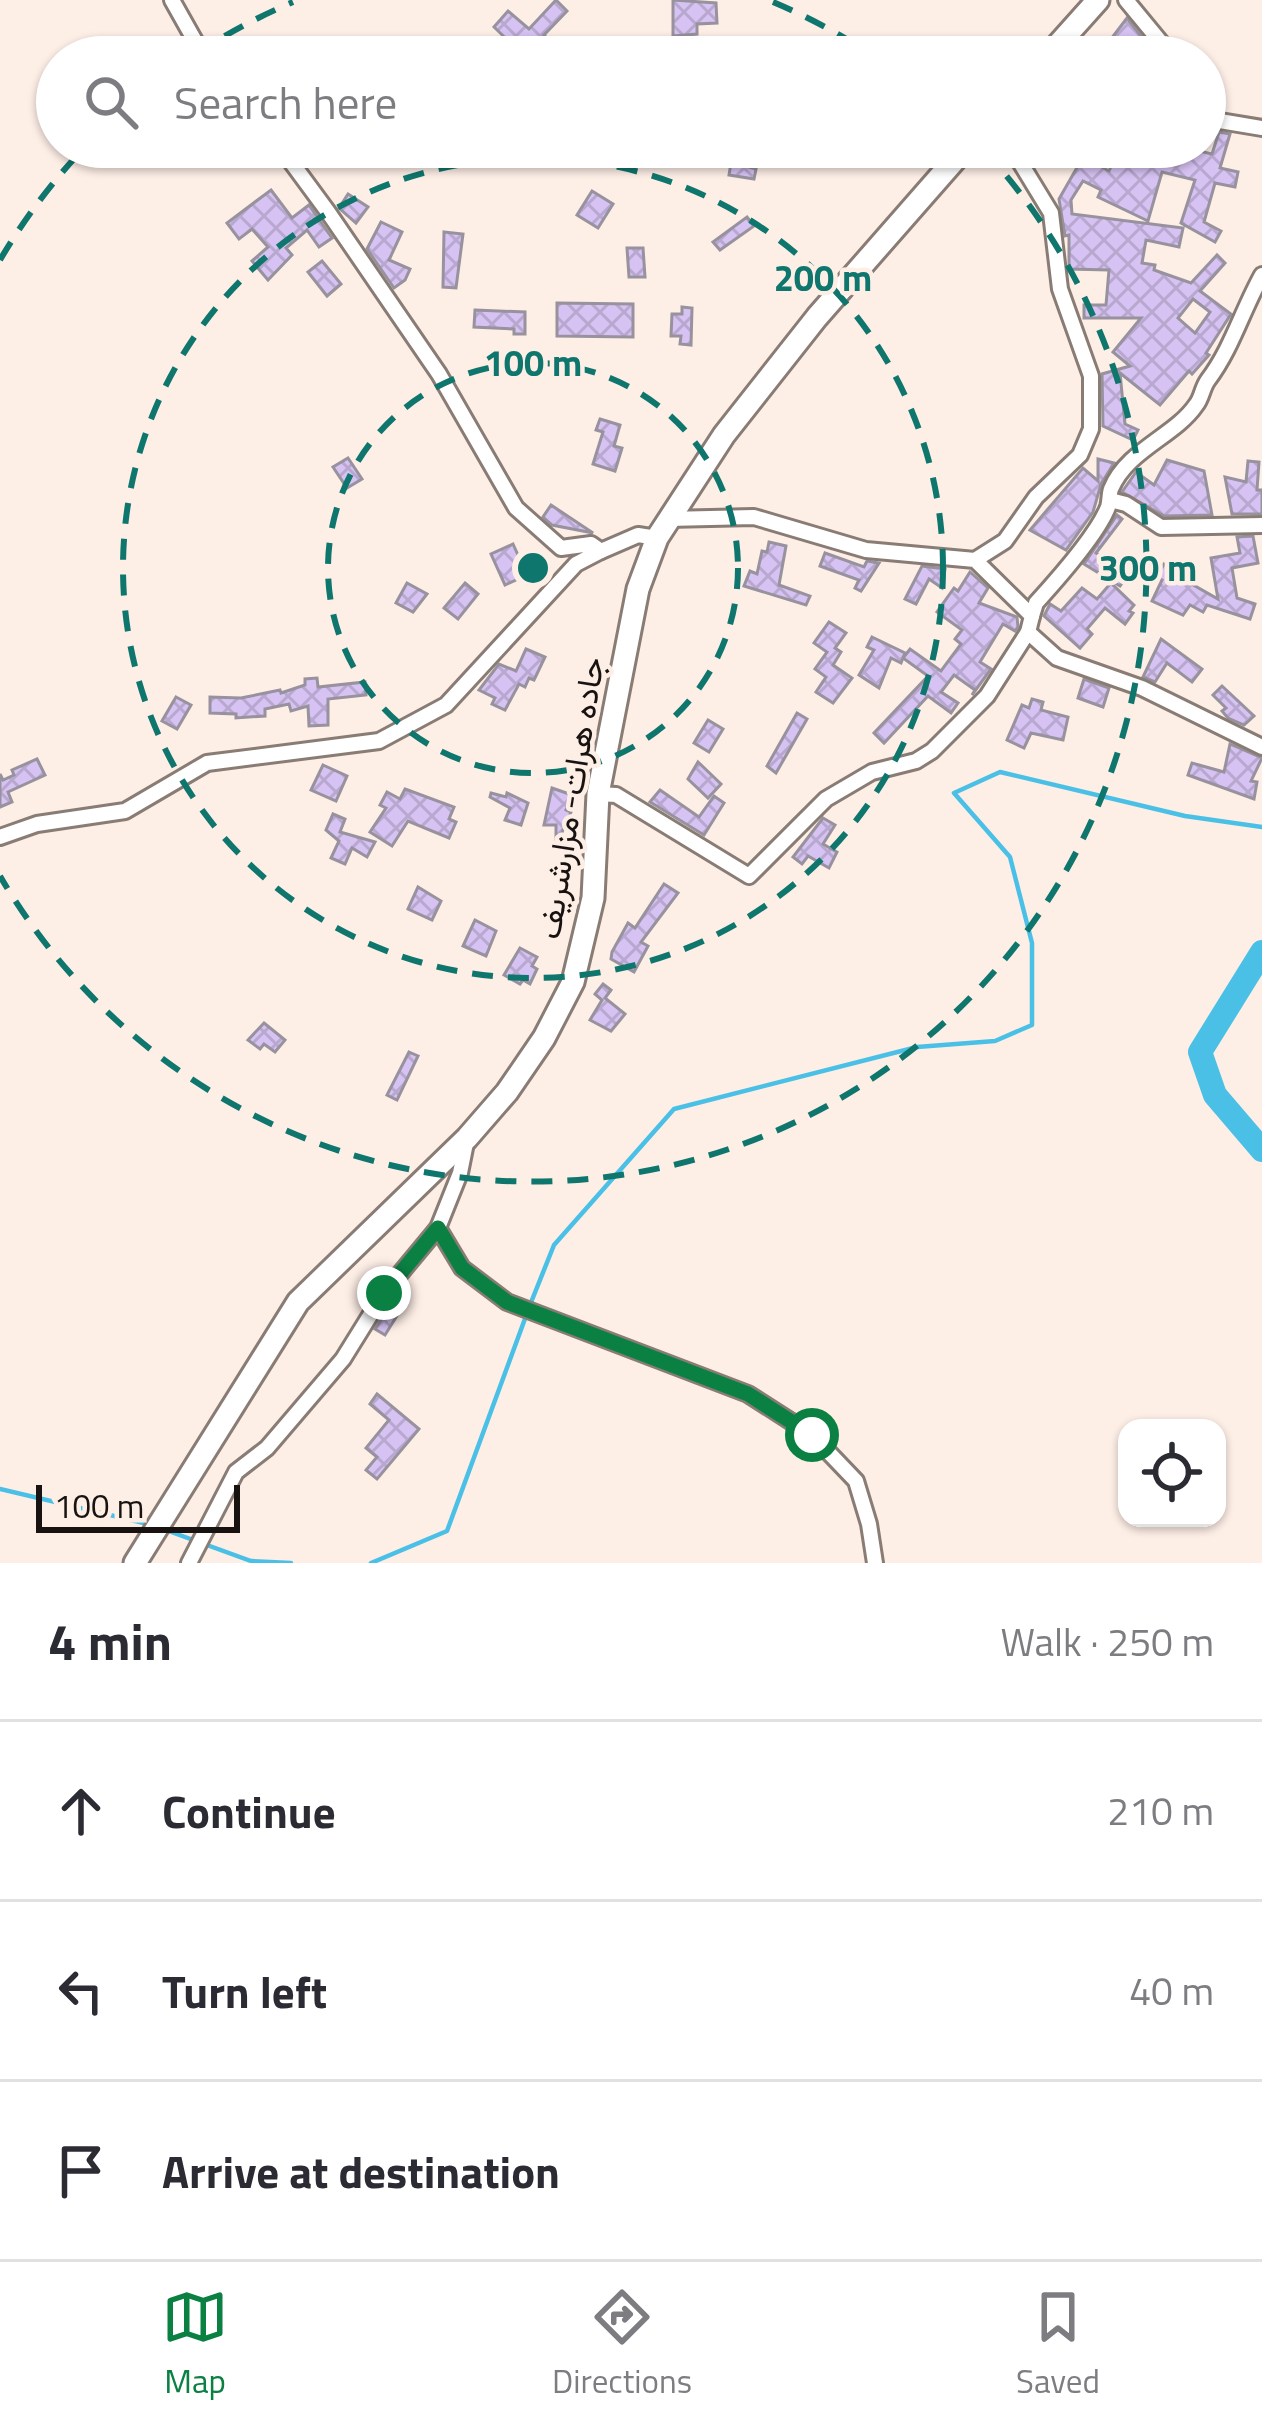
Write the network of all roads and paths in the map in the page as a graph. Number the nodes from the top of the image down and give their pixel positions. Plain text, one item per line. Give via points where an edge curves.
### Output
1 (172, 0) edge
2 (1098, 0) edge
3 (1126, 0) edge
4 (192, 36) edge
5 (1066, 36) edge
6 (1156, 36) edge
7 (1226, 122) edge
8 (1262, 128) edge
9 (296, 168) edge
10 (948, 168) edge
11 (1024, 168) edge
12 (1262, 275) edge
13 (1110, 500) junction
14 (1262, 525) edge
15 (662, 528) junction
16 (601, 550) junction
17 (975, 560) junction
18 (1030, 624) junction
19 (1262, 747) edge
20 (598, 794) junction
21 (0, 837) edge
22 (467, 1138) junction
23 (438, 1228) junction
24 (138, 1558) edge
25 (190, 1561) edge
26 (875, 1563) edge

1 - 4 street
2 - 5 highway
3 - 6 street
7 - 8 street
9 - 16 street via 439,374 516,508 561,548
10 - 15 highway, جاده هرات- مزارشریف via 817,317
11 - 17 street via 1051,213 1060,289 1091,376 1091,429 1080,454 1005,541
12 - 13 street via 1200,401 1126,469
13 - 14 street via 1161,527
13 - 18 street via 1036,603
15 - 16 street
15 - 17 street via 754,517 866,550
15 - 20 highway, جاده هرات- مزارشریف via 638,589
16 - 21 street via 576,564 446,705 379,741 207,764 125,812
17 - 18 street
18 - 19 street via 1057,658 1142,688
18 - 20 street via 986,696 932,751 826,799 748,876 616,795
20 - 22 highway, جاده هرات- مزارشریف via 593,898 573,982 544,1038
22 - 23 street
22 - 24 highway, جاده هرات- مزارشریف via 298,1302
23 - 25 street via 344,1359 236,1472
23 - 26 street via 462,1268 507,1302 748,1394 812,1435 856,1481

